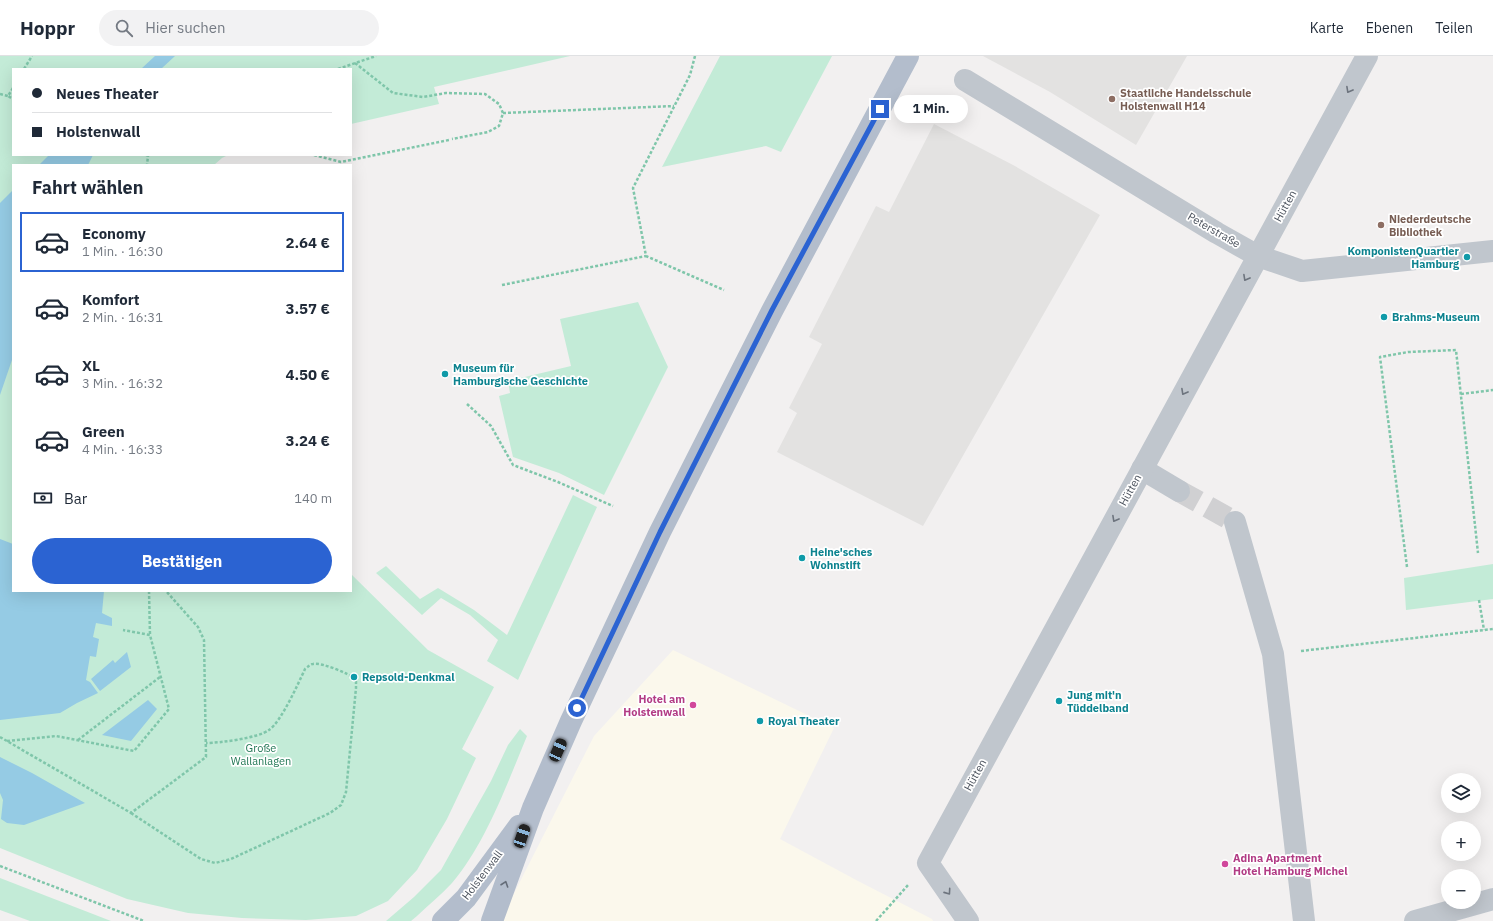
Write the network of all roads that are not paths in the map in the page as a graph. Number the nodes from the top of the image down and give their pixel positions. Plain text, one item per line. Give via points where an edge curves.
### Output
1 (908, 56) edge
2 (1368, 56) edge
3 (965, 80) dead end
4 (1493, 251) edge
5 (1258, 256) junction
6 (1142, 469) junction
7 (1179, 490) tunnel mouth
8 (1235, 522) tunnel mouth
9 (532, 808) junction
10 (1493, 899) edge
11 (443, 921) edge
12 (492, 921) edge
13 (968, 921) edge
14 (1304, 921) edge
15 (1415, 921) edge

1 - 9 main road, Holstenwall via 772,310 660,532 570,721
2 -> 5 street, Hütten
3 - 5 street, Peterstraße
4 - 5 street, Peterstraße via 1302,271
5 -> 6 street, Hütten
6 - 7 street
6 -> 13 street, Hütten via 928,863
8 - 14 street via 1273,654
9 - 11 main road, Holstenwall via 466,898
12 -> 9 main road, Holstenwall
10 - 15 street

